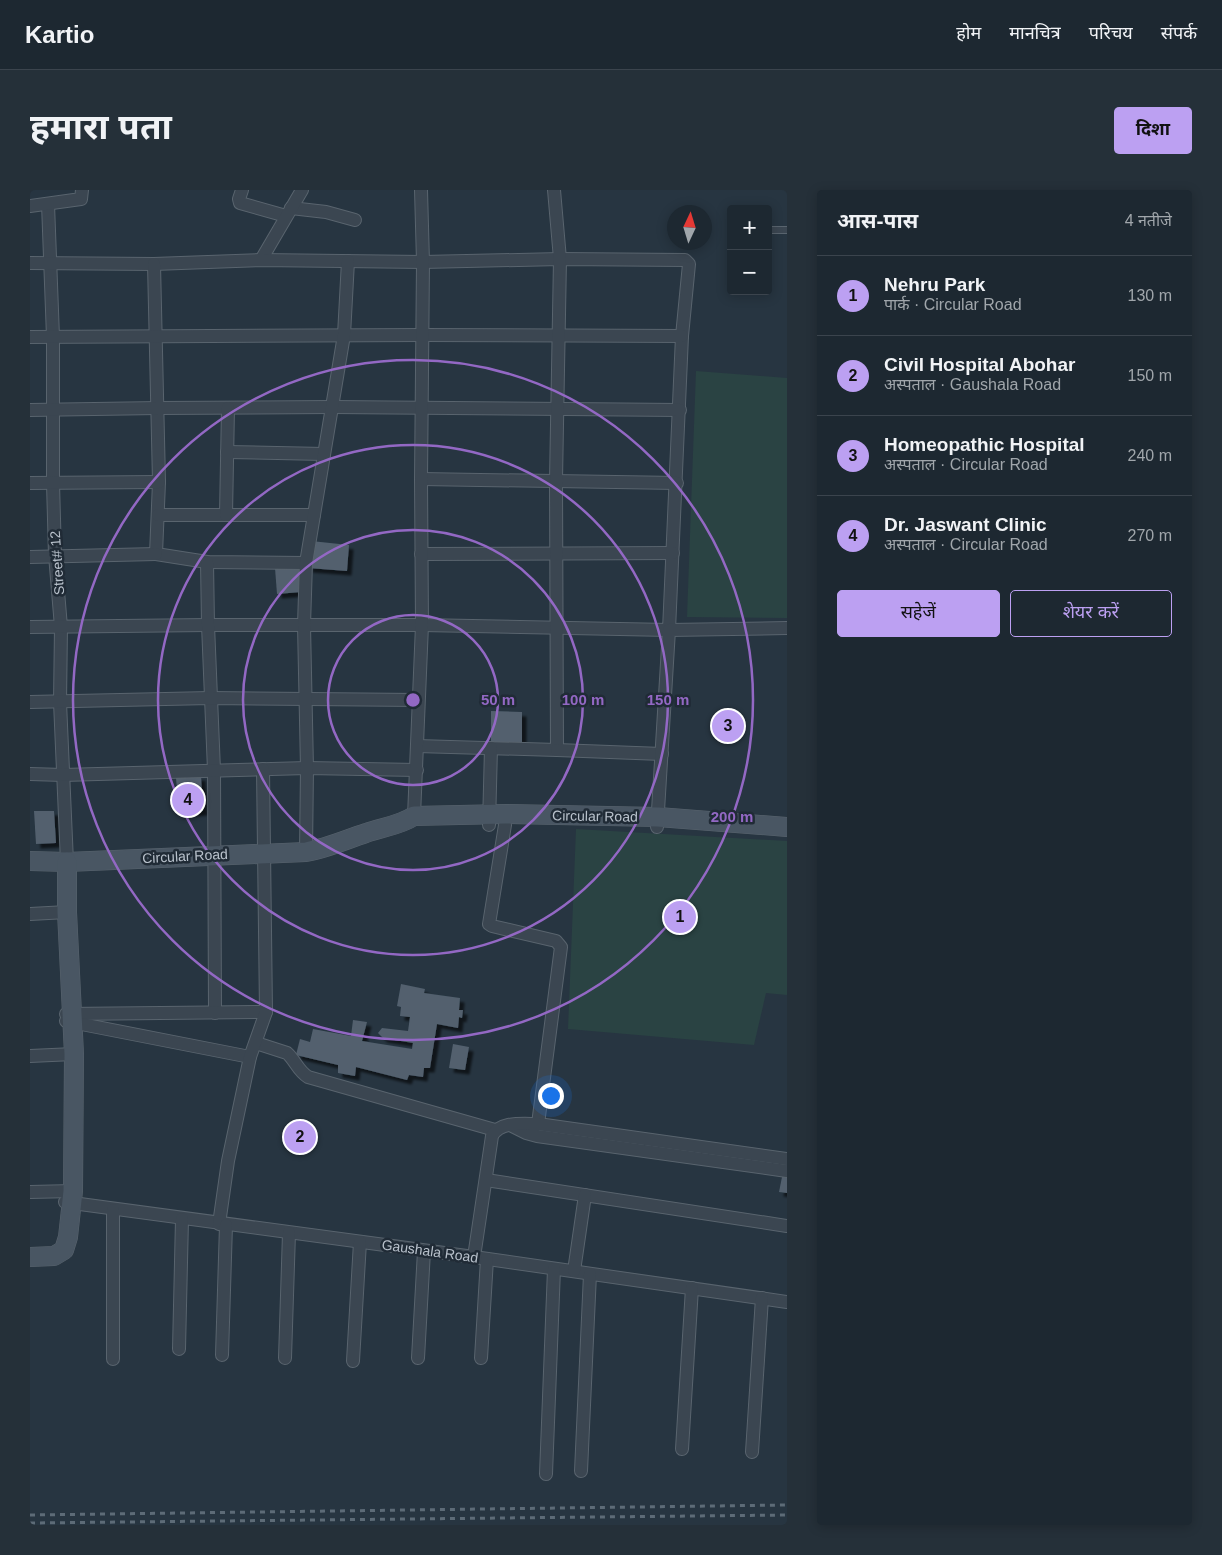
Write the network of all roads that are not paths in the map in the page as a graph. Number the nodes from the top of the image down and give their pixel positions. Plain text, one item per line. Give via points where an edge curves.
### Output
1 (82, 190) edge
2 (242, 190) edge
3 (302, 190) edge
4 (421, 190) edge
5 (554, 190) edge
6 (48, 204) junction
7 (30, 206) edge
8 (288, 212) junction
9 (355, 220) dead end
10 (772, 230) edge
11 (787, 230) edge
12 (560, 259) junction
13 (261, 260) junction
14 (348, 261) junction
15 (423, 262) junction
16 (30, 263) edge
17 (50, 264) junction
18 (154, 264) junction
19 (558, 334) junction
20 (156, 335) junction
21 (344, 335) junction
22 (422, 335) junction
23 (30, 336) edge
24 (682, 336) junction
25 (53, 337) junction
26 (333, 407) junction
27 (422, 407) junction
28 (158, 408) junction
29 (228, 408) junction
30 (557, 409) junction
31 (30, 410) edge
32 (680, 410) junction
33 (54, 411) junction
34 (227, 452) junction
35 (324, 454) junction
36 (421, 479) junction
37 (556, 480) junction
38 (159, 482) junction
39 (30, 483) edge
40 (53, 483) junction
41 (677, 483) junction
42 (158, 515) junction
43 (314, 515) junction
44 (226, 516) junction
45 (673, 553) junction
46 (156, 554) junction
47 (421, 554) junction
48 (556, 554) junction
49 (55, 555) junction
50 (30, 557) edge
51 (207, 562) junction
52 (306, 563) junction
53 (208, 625) junction
54 (422, 625) junction
55 (304, 626) junction
56 (557, 626) junction
57 (30, 627) edge
58 (61, 627) junction
59 (787, 628) edge
60 (669, 630) junction
61 (210, 698) junction
62 (306, 698) junction
63 (418, 700) junction
64 (30, 702) edge
65 (60, 702) junction
66 (417, 746) junction
67 (491, 748) junction
68 (556, 750) junction
69 (662, 754) junction
70 (307, 768) junction
71 (264, 769) junction
72 (214, 770) junction
73 (417, 770) junction
74 (30, 774) edge
75 (63, 775) junction
76 (409, 819) junction
77 (494, 822) junction
78 (657, 822) junction
79 (787, 827) edge
80 (787, 836) edge
81 (306, 852) junction
82 (265, 853) junction
83 (215, 855) junction
84 (30, 861) edge
85 (58, 862) junction
86 (30, 869) edge
87 (62, 912) junction
88 (30, 914) edge
89 (266, 1012) junction
90 (215, 1013) junction
91 (68, 1018) junction
92 (256, 1044) junction
93 (70, 1054) junction
94 (30, 1056) edge
95 (250, 1057) junction
96 (538, 1124) junction
97 (510, 1125) junction
98 (495, 1130) junction
99 (787, 1159) edge
100 (787, 1171) edge
101 (486, 1180) junction
102 (30, 1192) edge
103 (585, 1195) junction
104 (68, 1197) junction
105 (112, 1210) junction
106 (182, 1219) junction
107 (222, 1224) junction
108 (787, 1226) edge
109 (289, 1233) junction
110 (360, 1242) junction
111 (30, 1248) edge
112 (424, 1251) junction
113 (30, 1257) edge
114 (481, 1258) junction
115 (554, 1268) junction
116 (574, 1272) junction
117 (590, 1274) junction
118 (692, 1288) junction
119 (762, 1298) junction
120 (787, 1302) edge
121 (179, 1349) dead end
122 (222, 1355) dead end
123 (285, 1358) dead end
124 (418, 1358) dead end
125 (481, 1358) dead end
126 (113, 1359) dead end
127 (354, 1361) dead end
128 (682, 1449) dead end
129 (752, 1452) dead end
130 (581, 1470) dead end
131 (546, 1474) dead end

1 - 6 street via 81,199
2 - 8 street via 240,202
3 - 8 street
4 - 15 street
5 - 12 street
6 - 7 street
6 - 17 street, Street# 12
8 - 9 street via 326,212
8 - 13 street
10 - 11 lane
12 - 15 street
12 - 19 street
12 - 24 street via 687,261
13 - 14 street
13 - 18 street
14 - 15 street
14 - 21 street
15 - 22 street
16 - 17 street
17 - 18 street
17 - 25 street, Street# 12
18 - 20 street
19 - 22 street
19 - 24 street
19 - 30 street
20 - 21 street
20 - 25 street
20 - 28 street
21 - 22 street
21 - 26 street
22 - 27 street
23 - 25 street
24 - 32 street
25 - 33 street, Street# 12
26 - 27 street
26 - 29 street
26 - 35 street
27 - 30 street
27 - 36 street
28 - 29 street
28 - 33 street
28 - 38 street
29 - 34 street
30 - 32 street
30 - 37 street
31 - 33 street
32 - 41 street
33 - 40 street, Street# 12
34 - 35 street
34 - 44 street
35 - 43 street
36 - 37 street
36 - 47 street
37 - 41 street
37 - 48 street
38 - 40 street
38 - 42 street
39 - 40 street
40 - 49 street, Street# 12
41 - 45 street
42 - 44 street
42 - 46 street
43 - 44 street
43 - 52 street
45 - 48 street
45 - 60 street
46 - 49 street
46 - 51 street
47 - 48 street
47 - 54 street
48 - 56 street
49 - 50 street
49 - 58 street, Street# 12
51 - 52 street
51 - 53 street
52 - 55 street
53 - 55 street
53 - 58 street
53 - 61 street
54 - 55 street
54 - 56 street
54 - 63 street
55 - 62 street
56 - 60 street
56 - 68 street
57 - 58 street
58 - 65 street, Street# 12
59 - 60 street
60 - 69 street
61 - 62 street
61 - 65 street
61 - 72 street
62 - 63 street
62 - 70 street
63 - 66 street
64 - 65 street
65 - 75 street, Street# 12
66 - 67 street
66 - 73 street
67 - 68 street
67 - 77 street
68 - 69 street
69 - 78 street
70 - 71 street
70 - 73 street
70 - 81 street
71 - 72 street
71 - 82 street
72 - 75 street
72 - 83 street
73 - 76 street
74 - 75 street
75 - 85 street, Street# 12
76 - 77 main road, Circular Road via 414,826
76 - 81 main road, Circular Road
77 - 78 main road, Circular Road
77 - 96 street via 489,924 556,941 561,947
78 - 79 main road, Circular Road
78 - 80 main road, Circular Road
81 - 82 main road, Circular Road
82 - 83 main road, Circular Road
82 - 89 street
83 - 85 main road, Circular Road
83 - 90 street
84 - 85 main road, Circular Road
85 - 86 main road, Circular Road
85 - 87 main road
87 - 88 street
87 - 91 main road
89 - 90 street
89 - 92 street
90 - 91 street
91 - 93 main road
91 - 95 street
92 - 95 street
92 - 98 street via 291,1056 308,1077
93 - 94 street
93 - 104 main road
95 - 107 street via 228,1161
96 - 97 street
96 - 99 street
97 - 98 street
97 - 100 street via 537,1136
98 - 101 street
101 - 103 street
101 - 114 street
102 - 104 street, Gaushala Road
103 - 108 street
103 - 116 street
104 - 105 street, Gaushala Road
104 - 111 main road via 56,1244
104 - 113 main road via 68,1237 64,1250 54,1256
105 - 106 street, Gaushala Road
105 - 126 street
106 - 107 street, Gaushala Road
106 - 121 street
107 - 109 street, Gaushala Road
107 - 122 street
109 - 110 street, Gaushala Road
109 - 123 street
110 - 112 street, Gaushala Road
110 - 127 street
112 - 114 street, Gaushala Road
112 - 124 street
114 - 115 street, Gaushala Road
114 - 125 street
115 - 116 street, Gaushala Road
115 - 131 street
116 - 117 street, Gaushala Road
117 - 118 street, Gaushala Road
117 - 130 street
118 - 119 street, Gaushala Road
118 - 128 street
119 - 120 street, Gaushala Road
119 - 129 street

